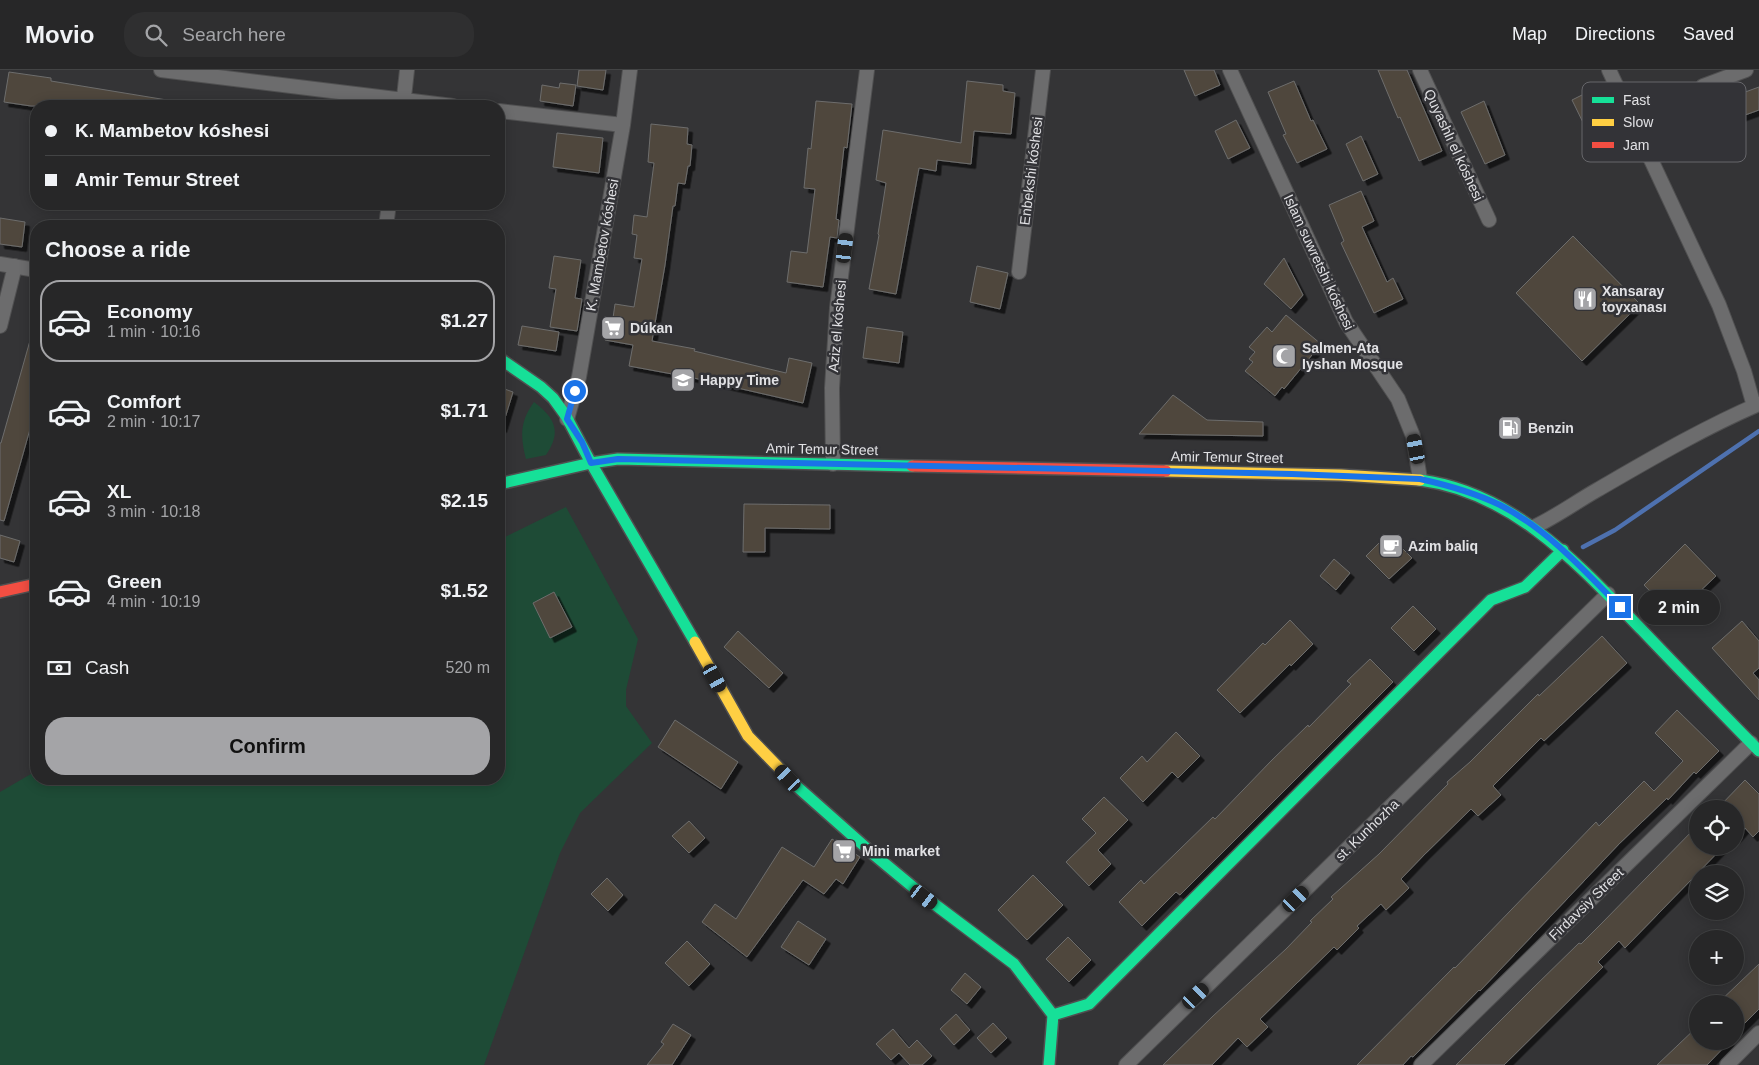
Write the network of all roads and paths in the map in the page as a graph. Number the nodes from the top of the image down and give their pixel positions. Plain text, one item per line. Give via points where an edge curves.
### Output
1 (161, 70) edge
2 (407, 70) edge
3 (630, 70) edge
4 (867, 70) edge
5 (1043, 70) edge
6 (1230, 70) edge
7 (1420, 70) edge
8 (1609, 70) edge
9 (1746, 70) edge
10 (1615, 82) edge
11 (1714, 82) edge
12 (375, 100) edge
13 (403, 100) edge
14 (505, 112) edge
15 (623, 125) junction
16 (1652, 162) edge
17 (1489, 220) dead end
18 (0, 264) edge
19 (15, 266) junction
20 (30, 269) edge
21 (1019, 272) dead end
22 (0, 326) edge
23 (505, 362) edge
24 (1757, 405) edge
25 (567, 419) junction
26 (591, 463) junction
27 (833, 464) junction
28 (1420, 479) junction
29 (505, 483) edge
30 (1534, 527) junction
31 (1563, 550) junction
32 (30, 585) edge
33 (0, 592) edge
34 (1608, 594) junction
35 (1755, 747) edge
36 (1053, 1015) junction
37 (1759, 1033) edge
38 (1049, 1065) edge
39 (1126, 1065) edge
40 (1420, 1065) edge
41 (1728, 1065) edge

1 - 12 street
2 - 13 street
3 - 15 street, K. Mambetov kóshesi
4 - 27 street, Aziz el kóshesi via 837,308 832,388
5 - 21 street, Enbekshi kóshesi
6 - 28 street, Islam suwretshi kóshesi via 1346,322 1398,399 1413,436
7 - 17 street, Quyashlı el kóshesi
8 - 10 street
9 - 11 street
14 - 15 street
15 - 25 street, K. Mambetov kóshesi via 579,377
16 - 24 street via 1719,305
18 - 19 street
19 - 20 street
19 - 22 street
23 - 25 street via 546,391
24 - 30 street via 1695,436
25 - 26 street
26 - 27 street, Amir Temur Street via 618,459
26 - 29 street, Amir Temur Street
26 - 36 street via 748,736 792,783 872,853 924,897 1014,964
27 - 28 street, Amir Temur Street
28 - 30 street, Amir Temur Street via 1451,486 1500,505
30 - 31 street, Amir Temur Street
31 - 34 street, Amir Temur Street
31 - 36 street via 1525,587 1491,600 1089,1004
32 - 33 street
34 - 35 street, Amir Temur Street
34 - 39 street, st. Kunhozha
35 - 40 street, Firdavsiy Street
36 - 38 street
37 - 41 street

